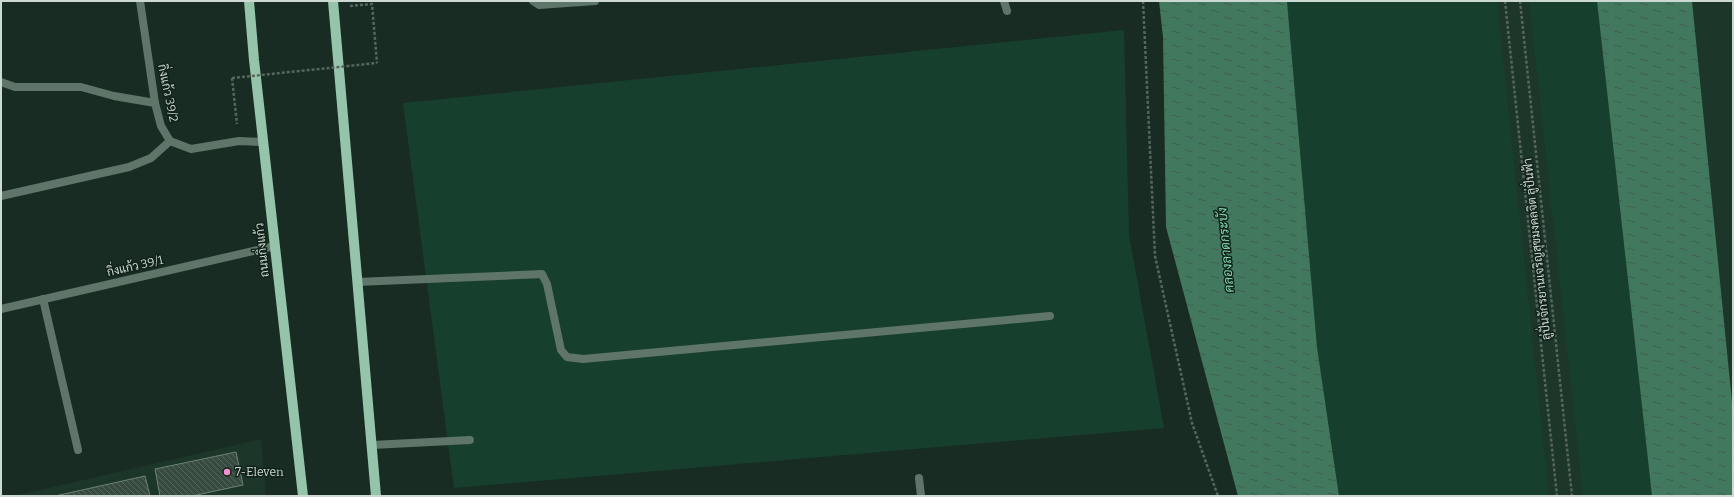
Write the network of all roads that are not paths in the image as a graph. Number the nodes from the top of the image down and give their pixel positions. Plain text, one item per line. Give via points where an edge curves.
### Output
1 (140, 1) edge
2 (249, 1) edge
3 (533, 1) edge
4 (595, 1) edge
5 (1004, 1) edge
6 (334, 5) edge
7 (1007, 11) dead end
8 (1, 82) edge
9 (156, 103) junction
10 (170, 141) junction
11 (263, 142) junction
12 (1, 196) edge
13 (275, 246) junction
14 (357, 282) junction
15 (43, 299) junction
16 (1, 309) edge
17 (1050, 316) dead end
18 (470, 440) dead end
19 (372, 445) junction
20 (78, 450) dead end
21 (919, 478) dead end
22 (303, 496) edge
23 (376, 496) edge
24 (921, 496) edge

1 - 9 street, กิ่งแก้ว 39/2
2 - 11 main road, ถนนกิ่งแก้ว
3 - 4 street via 539,5
5 - 7 street
6 - 14 main road
8 - 9 street via 16,87 81,87
9 - 10 street, กิ่งแก้ว 39/2 via 161,126
10 - 11 street via 191,149 239,141
10 - 12 street via 151,158 129,167
11 - 13 main road, ถนนกิ่งแก้ว
13 - 15 street, กิ่งแก้ว 39/1
13 - 22 main road, ถนนกิ่งแก้ว
14 - 17 street via 542,274 547,284 561,350 566,357 583,359
14 - 19 main road
15 - 16 street, กิ่งแก้ว 39/1
15 - 20 street
18 - 19 street
19 - 23 main road
21 - 24 street

